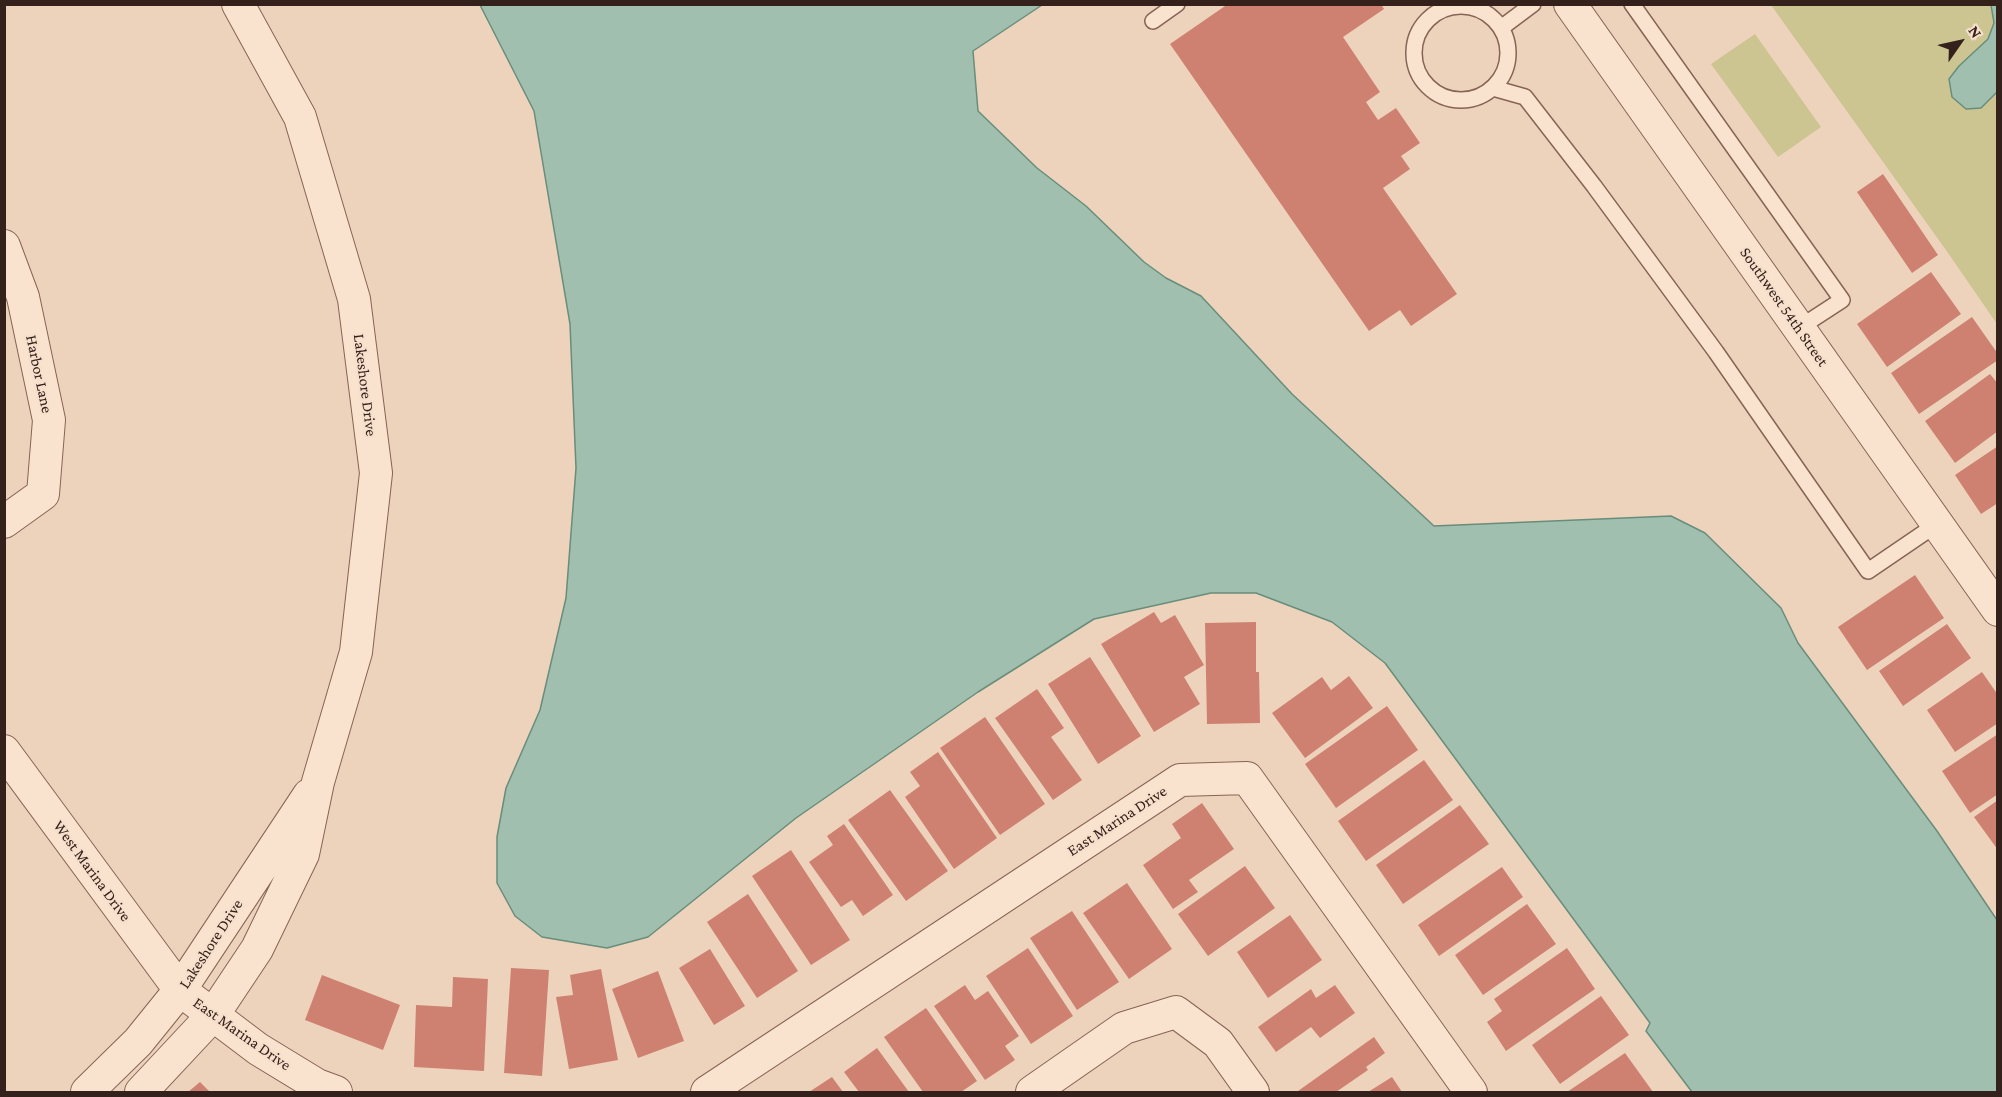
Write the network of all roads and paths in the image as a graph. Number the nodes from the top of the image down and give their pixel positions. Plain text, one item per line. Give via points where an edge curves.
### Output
1 (238, 4) edge
2 (1177, 4) edge
3 (1533, 4) edge
4 (1570, 4) edge
5 (1632, 4) edge
6 (1457, 5) edge
7 (1153, 21) dead end
8 (1501, 28) junction
9 (1493, 88) junction
10 (4, 246) edge
11 (1799, 328) junction
12 (4, 522) edge
13 (1937, 524) junction
14 (1998, 610) edge
15 (4, 751) edge
16 (318, 782) junction
17 (180, 990) junction
18 (213, 1015) junction
19 (87, 1092) edge
20 (141, 1092) edge
21 (336, 1092) edge
22 (707, 1092) edge
23 (1032, 1092) edge
24 (1253, 1092) edge
25 (1471, 1092) edge

1 - 16 street, Lakeshore Drive via 300,117 351,287 376,473 356,652
2 - 7 lane
3 - 8 lane
4 - 11 street, Southwest 54th Street
5 - 11 lane via 1842,300
6 - 8 lane via 1482,11
6 - 9 lane via 1441,9 1418,32 1413,48 1420,80 1432,92 1463,101 1480,98
8 - 9 lane via 1508,60
9 - 13 lane via 1525,97 1539,115 1716,352 1868,571
10 - 12 street, Harbor Lane via 24,297 49,420 43,494
11 - 13 street, Southwest 54th Street
13 - 14 street, Southwest 54th Street
15 - 17 street, West Marina Drive
16 - 17 street, Lakeshore Drive
16 - 18 street, Lakeshore Drive via 303,854 258,949
17 - 18 street, East Marina Drive
17 - 19 street, Lakeshore Drive via 138,1042
18 - 20 street, Lakeshore Drive
18 - 21 street, East Marina Drive via 258,1049 317,1085
22 - 25 street, East Marina Drive via 1180,780 1247,778
23 - 24 street via 1124,1028 1176,1011 1218,1043

